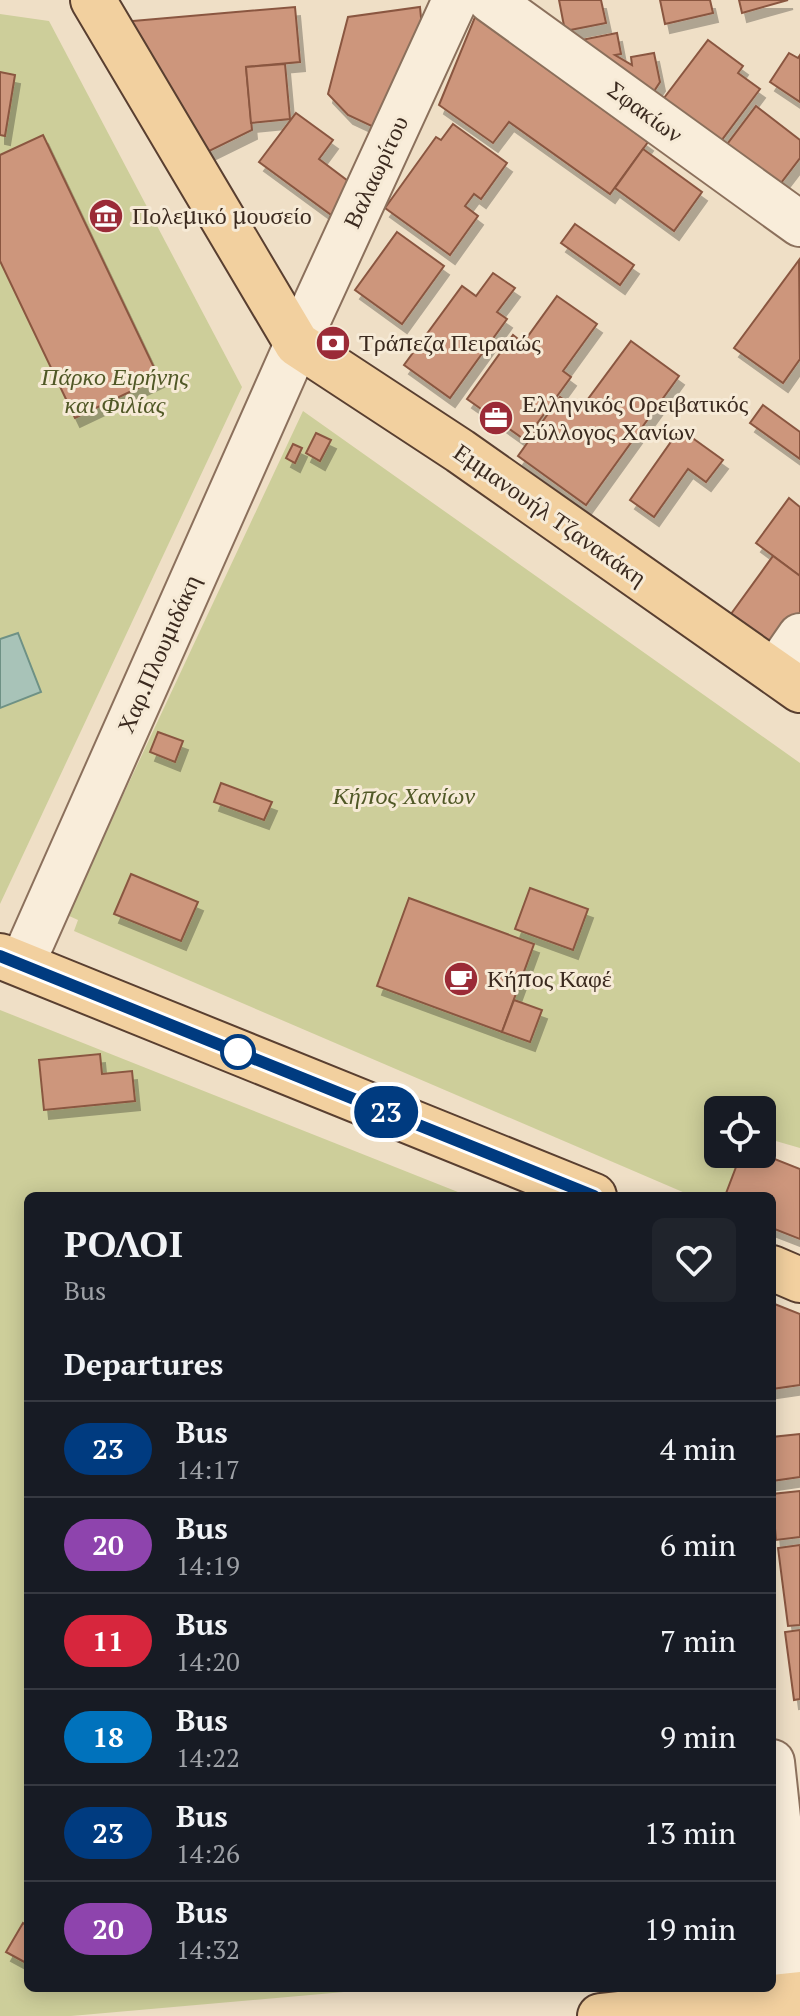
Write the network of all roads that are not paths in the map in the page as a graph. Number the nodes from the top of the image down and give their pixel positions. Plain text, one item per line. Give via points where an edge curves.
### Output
1 (93, 0) edge
2 (455, 0) edge
3 (490, 0) edge
4 (800, 224) edge
5 (297, 344) junction
6 (800, 636) edge
7 (788, 681) edge
8 (11, 960) edge
9 (584, 1192) edge
10 (776, 1270) edge
11 (800, 1280) edge
12 (776, 1798) edge
13 (798, 1994) edge
14 (600, 2016) edge

1 - 5 main road
2 - 5 street, Βαλαωρίτου
3 - 4 street, Σφακίων
5 - 7 main road, Εμμανουήλ Τζανακάκη via 460,451
5 - 8 street, Χαρ.Πλουμιδάκη
6 - 7 street
8 - 9 main road
10 - 11 main road
12 - 13 street
13 - 14 main road

